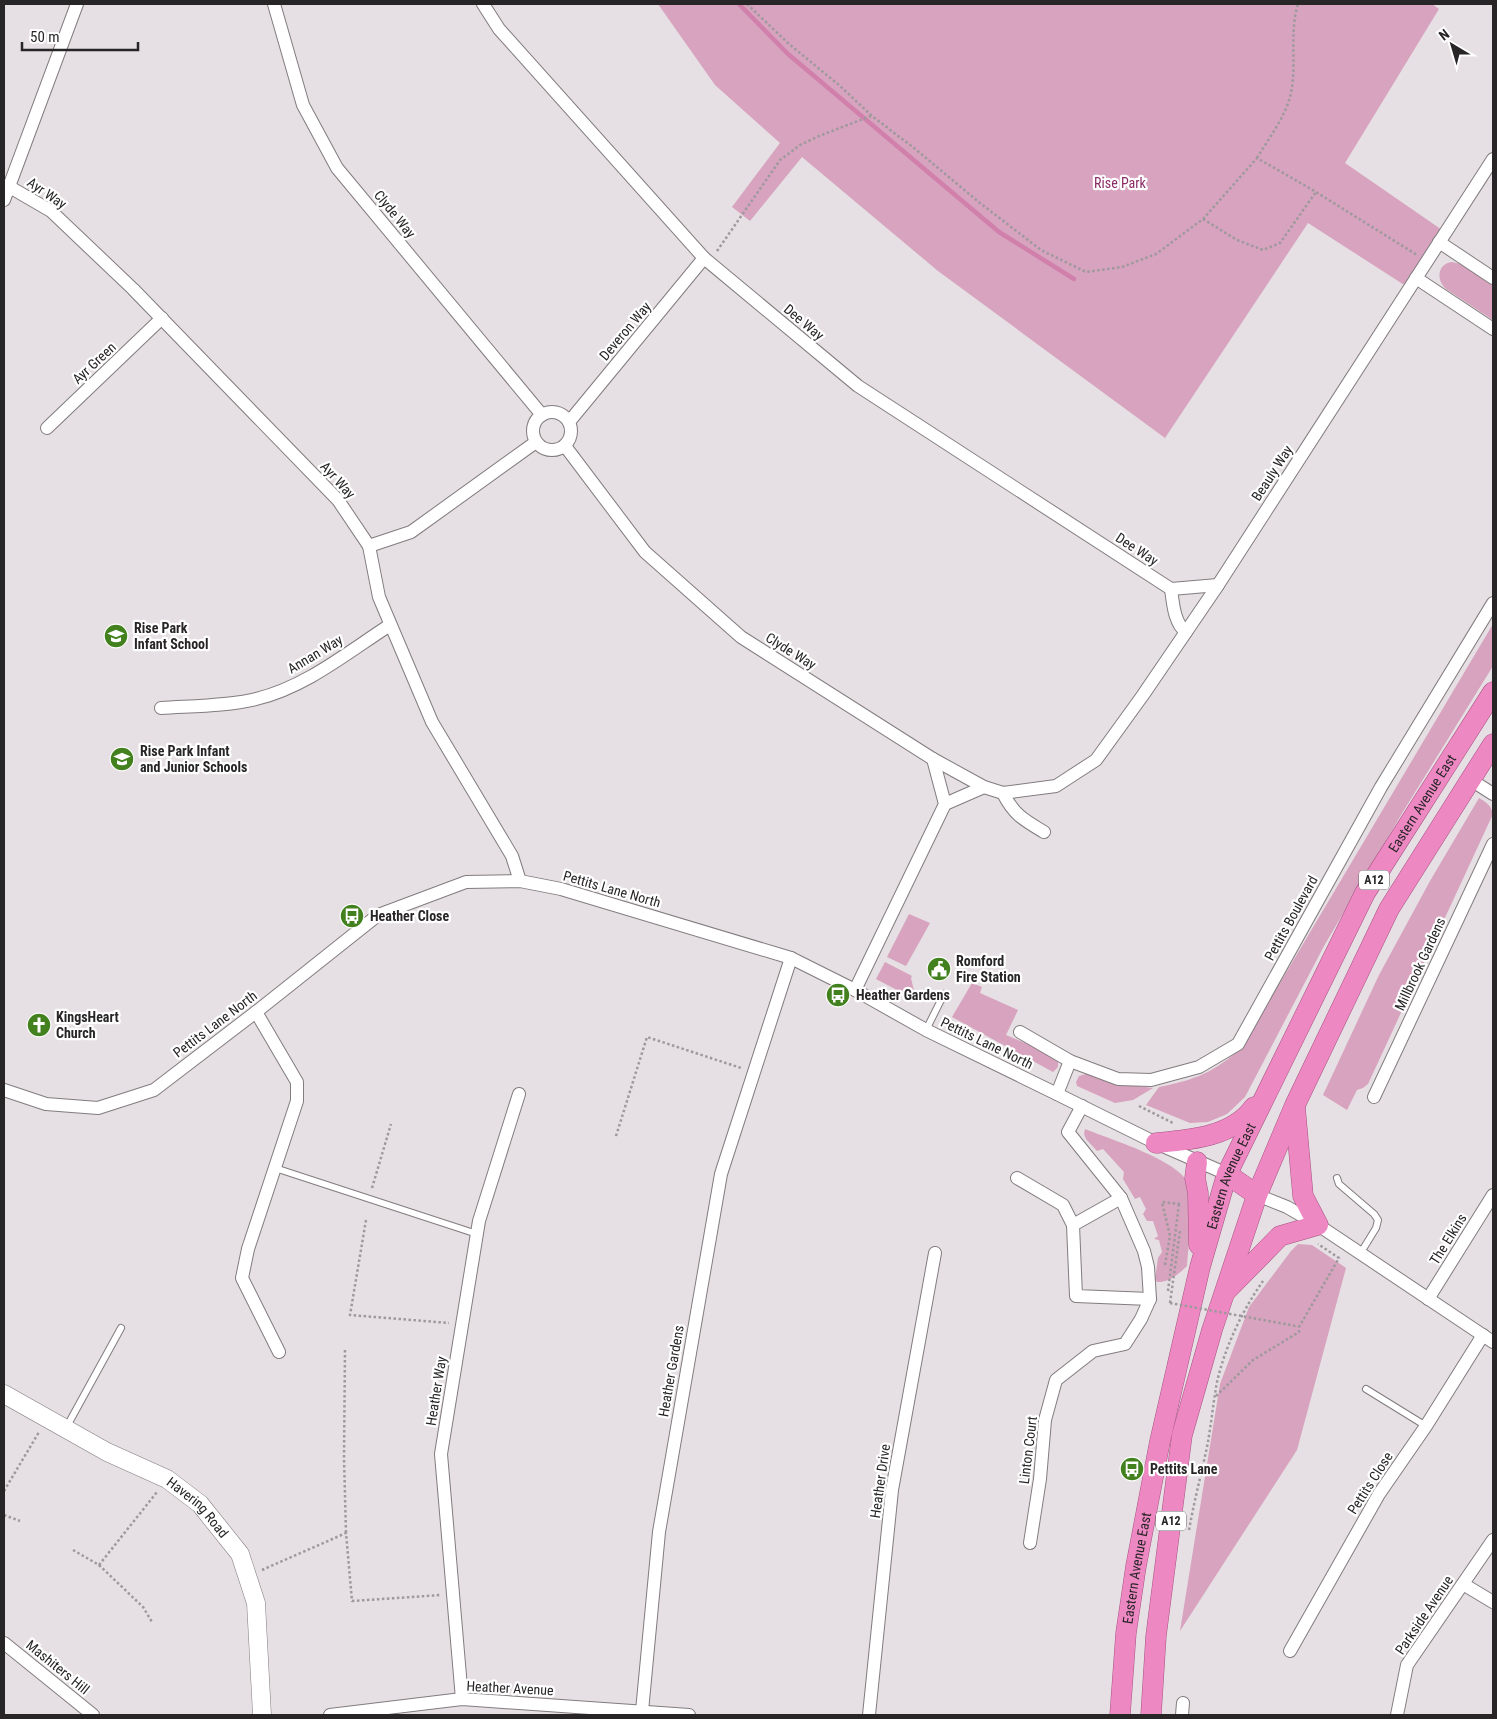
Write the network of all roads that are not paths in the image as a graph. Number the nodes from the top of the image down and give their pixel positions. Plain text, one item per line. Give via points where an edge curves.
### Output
1 (77, 4) edge
2 (274, 4) edge
3 (483, 4) edge
4 (1493, 160) edge
5 (8, 186) junction
6 (4, 200) edge
7 (1439, 242) junction
8 (707, 260) junction
9 (1416, 278) junction
10 (1493, 278) edge
11 (162, 318) junction
12 (1493, 328) edge
13 (542, 416) junction
14 (569, 422) junction
15 (47, 428) dead end
16 (536, 442) junction
17 (565, 446) junction
18 (369, 546) junction
19 (1218, 585) junction
20 (1171, 589) junction
21 (1493, 603) edge
22 (390, 625) junction
23 (1186, 632) junction
24 (1493, 692) edge
25 (161, 708) dead end
26 (1493, 744) edge
27 (933, 759) junction
28 (1471, 780) junction
29 (1056, 786) joint
30 (984, 787) junction
31 (1003, 793) junction
32 (1493, 794) edge
33 (945, 804) junction
34 (1044, 832) dead end
35 (1493, 844) edge
36 (520, 881) junction
37 (791, 958) junction
38 (854, 990) junction
39 (944, 994) dead end
40 (256, 1012) junction
41 (926, 1030) junction
42 (1020, 1032) dead end
43 (1070, 1061) junction
44 (1273, 1079) junction
45 (4, 1090) edge
46 (520, 1094) dead end
47 (1057, 1094) junction
48 (1374, 1097) dead end
49 (1295, 1105) junction
50 (1082, 1106) junction
51 (1156, 1143) junction
52 (1197, 1162) junction
53 (275, 1168) junction
54 (1228, 1174) junction
55 (1017, 1178) dead end
56 (1337, 1178) dead end
57 (1257, 1195) junction
58 (1493, 1195) edge
59 (1121, 1198) junction
60 (1073, 1225) junction
61 (477, 1234) junction
62 (1318, 1234) junction
63 (935, 1253) dead end
64 (1360, 1254) junction
65 (1200, 1266) junction
66 (1223, 1294) junction
67 (1150, 1299) junction
68 (1428, 1299) junction
69 (122, 1328) dead end
70 (1488, 1339) edge
71 (279, 1352) dead end
72 (1366, 1389) dead end
73 (4, 1394) edge
74 (1426, 1426) junction
75 (65, 1429) junction
76 (1493, 1540) edge
77 (1030, 1543) dead end
78 (1463, 1584) junction
79 (1493, 1602) edge
80 (4, 1643) edge
81 (1290, 1651) dead end
82 (462, 1699) junction
83 (642, 1711) junction
84 (351, 1714) edge
85 (93, 1715) edge
86 (262, 1715) edge
87 (330, 1715) edge
88 (689, 1715) edge
89 (869, 1715) edge
90 (1120, 1715) edge
91 (1151, 1715) edge
92 (1397, 1715) edge

1 - 5 street
2 - 13 street, Clyde Way via 303,105 337,168
3 - 8 street, Dee Way via 498,29
4 - 7 street, Beauly Way
5 - 6 street
5 - 11 street, Ayr Way via 51,211
7 - 9 street, Beauly Way
7 - 10 street
8 - 14 street, Deveron Way
8 - 20 street, Dee Way via 858,386
9 - 12 street
9 - 19 street, Beauly Way
11 - 15 street, Ayr Green
11 - 18 street, Ayr Way via 338,500
13 - 14 street via 559,414
13 - 16 street via 535,422 532,433
14 - 17 street via 571,437
16 - 17 street via 555,450
16 - 18 street via 410,532
17 - 27 street, Clyde Way via 645,552 741,637
18 - 22 street, Ayr Way via 379,597
19 - 20 street
19 - 23 street, Beauly Way
20 - 23 street via 1180,627
21 - 43 street, Pettits Boulevard via 1381,787 1238,1044 1199,1067 1151,1080 1118,1079
22 - 25 street, Annan Way via 301,682 256,699
22 - 36 street, Ayr Way via 432,722 512,856
23 - 29 street, Beauly Way via 1096,760
24 - 44 highway, Eastern Avenue East / A12 via 1365,893
26 - 28 highway, Eastern Avenue East / A12
27 - 30 street, Clyde Way
27 - 33 street
28 - 32 street
28 - 49 highway, Eastern Avenue East / A12 via 1389,909
29 - 31 street, Clyde Way
30 - 31 street, Clyde Way
30 - 33 street
31 - 34 street via 1020,818
33 - 38 street
35 - 48 street, Millbrook Gardens
36 - 37 street, Pettits Lane North via 561,889
36 - 40 street, Pettits Lane North via 466,882 378,915
37 - 38 street, Pettits Lane North
37 - 83 street, Heather Gardens via 721,1174 659,1532
38 - 41 street, Pettits Lane North
39 - 41 lane
40 - 45 street, Pettits Lane North via 154,1090 98,1108 46,1104
40 - 53 street via 297,1082 297,1101
41 - 47 street, Pettits Lane North
42 - 43 street, Pettits Boulevard
43 - 47 street
44 - 51 highway via 1247,1116 1236,1125 1188,1140
44 - 54 highway, Eastern Avenue East / A12
46 - 61 street, Heather Way
47 - 50 street, Pettits Lane North
49 - 57 highway, Eastern Avenue East / A12
49 - 62 highway via 1303,1196
50 - 51 street, Pettits Lane North
50 - 59 street via 1068,1132
51 - 52 street, Pettits Lane North
52 - 54 street, Pettits Lane North
52 - 65 highway
53 - 61 lane
53 - 71 street via 248,1249 242,1278
54 - 57 highway
54 - 65 highway, Eastern Avenue East / A12
55 - 60 street via 1063,1205
56 - 64 lane via 1339,1184 1378,1220
57 - 62 street via 1287,1207
57 - 66 highway, Eastern Avenue East / A12
58 - 68 street, The Elkins
59 - 60 street
59 - 67 street via 1144,1251
60 - 67 street via 1076,1296
61 - 82 street, Heather Way via 441,1454
62 - 64 street
62 - 66 highway via 1280,1236
63 - 89 street, Heather Drive via 892,1490
64 - 68 street
65 - 90 highway, Eastern Avenue East / A12 via 1160,1441 1136,1566 1126,1633
66 - 91 highway, Eastern Avenue East / A12 via 1182,1435 1156,1636
67 - 77 street, Linton Court via 1125,1344 1093,1351 1056,1380 1045,1420
68 - 70 street
69 - 75 lane
70 - 74 street, Pettits Close
72 - 74 lane
73 - 75 main road, Havering Road
74 - 81 street, Pettits Close via 1379,1494
75 - 86 main road, Havering Road via 167,1479 200,1504 240,1554 256,1603
76 - 78 street, Parkside Avenue
78 - 79 street
78 - 92 street, Parkside Avenue via 1407,1665
80 - 85 street, Mashiters Hill
82 - 83 street, Heather Avenue
82 - 84 street, Heather Avenue
83 - 88 street, Heather Avenue
84 - 87 street, Heather Avenue

